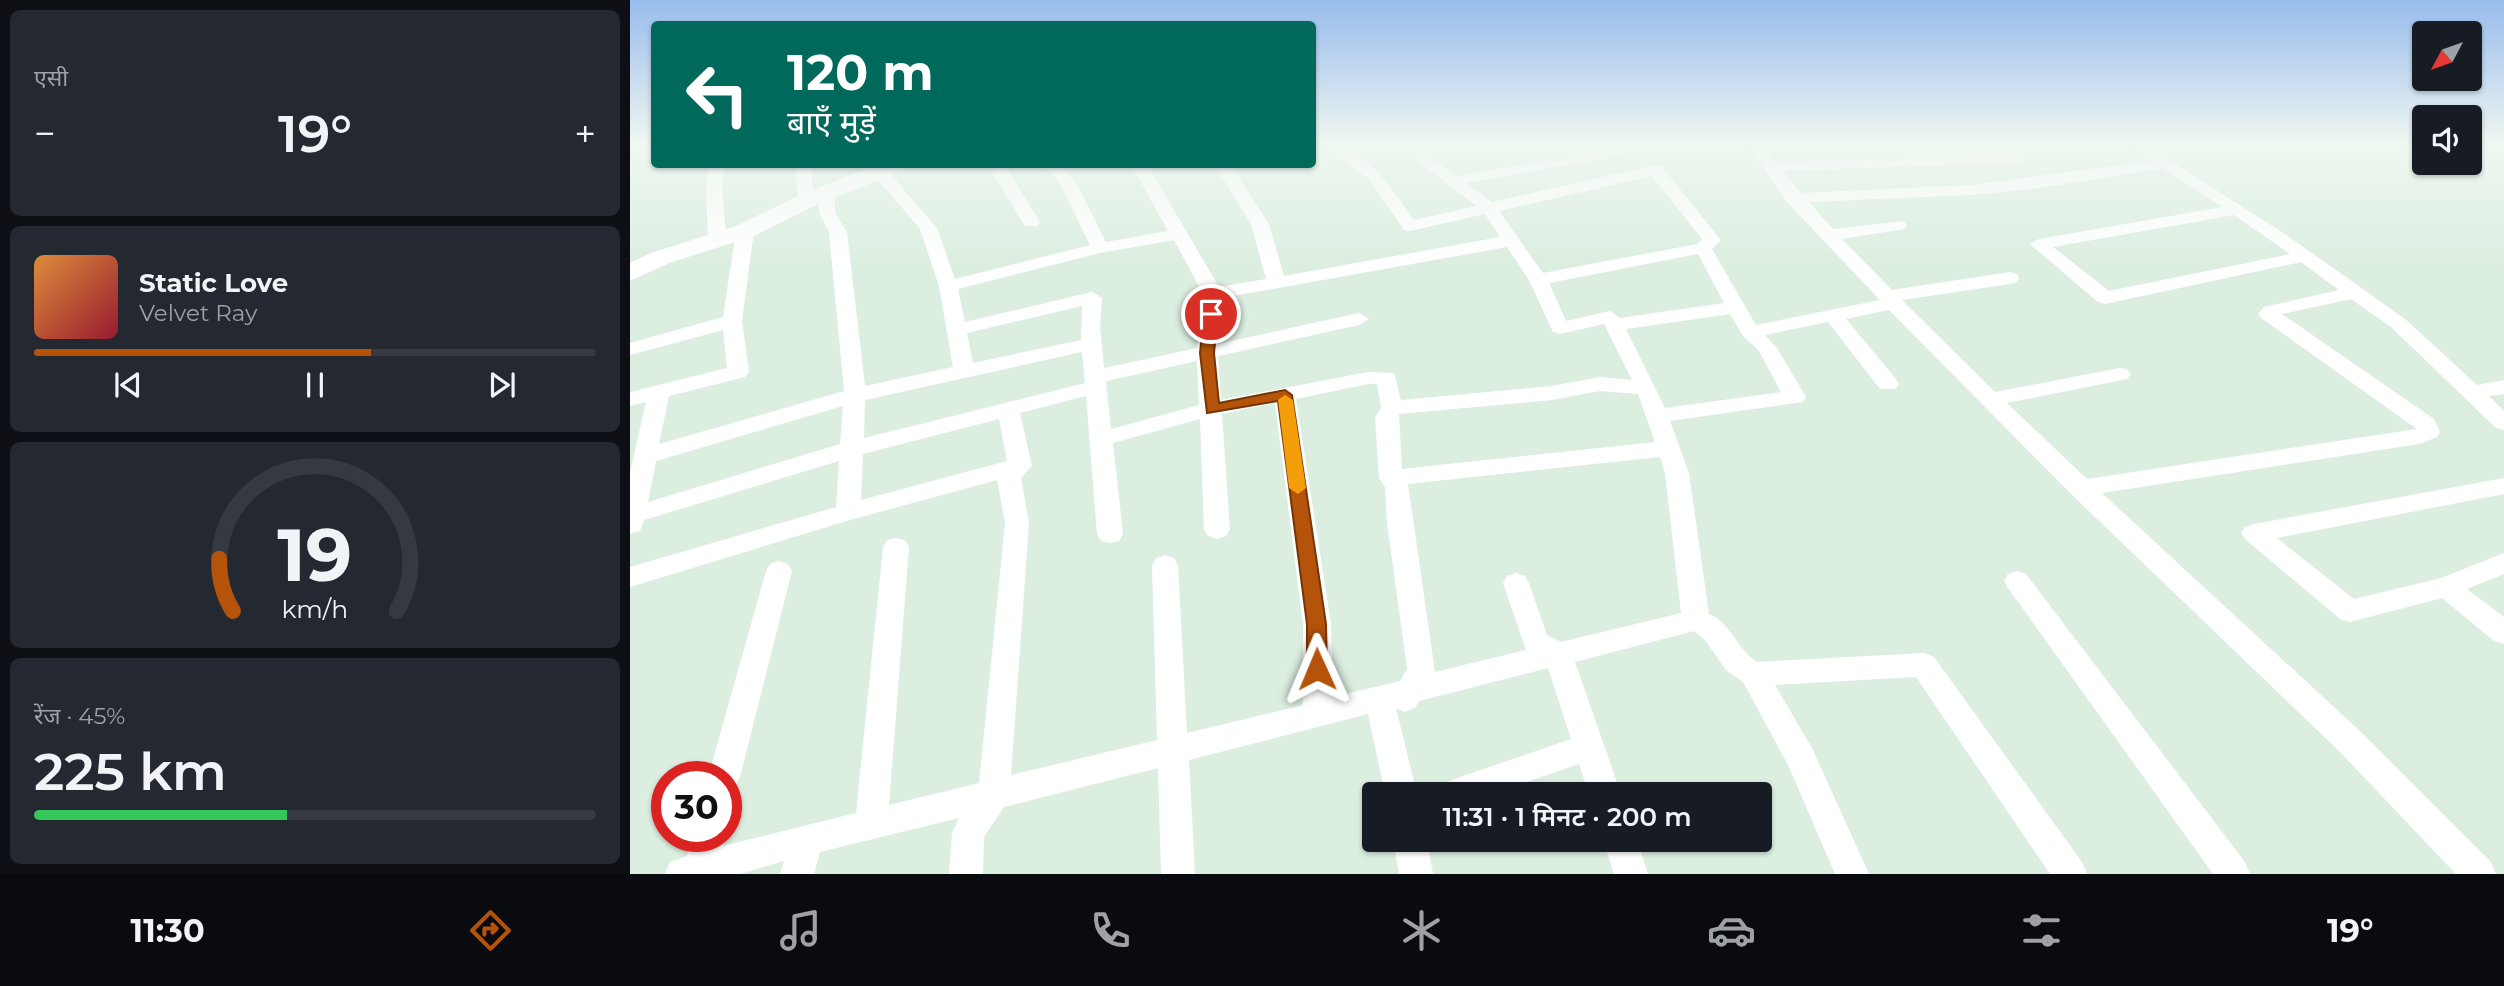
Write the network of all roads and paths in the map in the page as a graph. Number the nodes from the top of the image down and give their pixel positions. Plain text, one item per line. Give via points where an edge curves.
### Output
1 (715, 184) edge
2 (811, 184) edge
3 (847, 184) edge
4 (898, 184) edge
5 (1009, 184) edge
6 (1068, 184) edge
7 (1150, 184) edge
8 (1235, 184) edge
9 (1380, 184) edge
10 (1457, 184) edge
11 (1595, 184) edge
12 (1667, 184) edge
13 (1782, 184) edge
14 (2034, 184) edge
15 (2197, 184) edge
16 (816, 197) junction
17 (1793, 198) junction
18 (1489, 208) junction
19 (2235, 209) junction
20 (1031, 222) dead end
21 (1898, 225) dead end
22 (1179, 234) junction
23 (733, 235) junction
24 (1829, 235) junction
25 (1510, 240) junction
26 (1100, 248) junction
27 (1703, 248) junction
28 (2305, 256) junction
29 (630, 273) edge
30 (2010, 278) dead end
31 (1538, 280) junction
32 (1277, 283) junction
33 (948, 286) junction
34 (2355, 292) junction
35 (1213, 294) junction
36 (1890, 300) junction
37 (1736, 307) junction
38 (1833, 316) junction
39 (1359, 319) dead end
40 (732, 321) junction
41 (1614, 325) junction
42 (954, 330) junction
43 (1750, 332) junction
44 (1092, 344) junction
45 (630, 349) edge
46 (1207, 353) junction
47 (965, 373) junction
48 (2120, 374) dead end
49 (1095, 382) junction
50 (1888, 384) dead end
51 (2504, 387) edge
52 (1647, 388) junction
53 (659, 392) junction
54 (2471, 393) junction
55 (855, 395) junction
56 (1285, 395) junction
57 (630, 399) edge
58 (1989, 400) junction
59 (1392, 408) junction
60 (1008, 409) junction
61 (1212, 409) junction
62 (1657, 416) junction
63 (2504, 423) edge
64 (1101, 439) junction
65 (1668, 448) junction
66 (851, 449) junction
67 (646, 456) junction
68 (1020, 466) junction
69 (1391, 478) junction
70 (2504, 486) edge
71 (2080, 488) junction
72 (848, 512) junction
73 (631, 522) edge
74 (1217, 530) dead end
75 (1110, 534) dead end
76 (896, 547) dead end
77 (2504, 563) edge
78 (1165, 565) dead end
79 (779, 571) dead end
80 (630, 577) edge
81 (2017, 581) dead end
82 (1516, 583) dead end
83 (2446, 587) junction
84 (1696, 620) junction
85 (2504, 633) edge
86 (1558, 654) junction
87 (1753, 674) junction
88 (1397, 697) junction
89 (1318, 714) junction
90 (1589, 747) junction
91 (1175, 749) junction
92 (728, 761) edge
93 (1401, 782) edge
94 (1486, 782) edge
95 (1601, 782) edge
96 (994, 794) junction
97 (871, 825) junction
98 (807, 839) junction
99 (701, 852) edge
100 (1412, 852) edge
101 (1624, 852) edge
102 (691, 871) edge
103 (797, 874) edge
104 (966, 874) edge
105 (1178, 874) edge
106 (1416, 874) edge
107 (1631, 874) edge
108 (1852, 874) edge
109 (2070, 874) edge
110 (2233, 874) edge
111 (2479, 874) edge

1 - 23 street via 716,236
2 - 16 street
3 - 16 street
4 - 33 street via 928,228
5 - 20 street
6 - 26 street
7 - 22 street
8 - 32 street via 1260,223
9 - 18 street via 1410,226
10 - 18 street
11 - 18 street
12 - 27 street via 1712,240
13 - 17 street
14 - 17 street
15 - 19 street
16 - 23 street
16 - 55 street via 838,232
17 - 24 street
18 - 25 street
19 - 28 street
19 - 28 street via 2039,244 2105,298
21 - 24 street
22 - 26 street
22 - 35 street
23 - 29 street via 660,258
23 - 40 street
24 - 36 street
25 - 31 street
25 - 32 street
26 - 33 street
27 - 31 street
27 - 37 street
28 - 34 street
30 - 36 street
31 - 41 street via 1560,328 1610,317
32 - 35 street
33 - 42 street
34 - 54 street via 2398,323
34 - 71 street via 2268,314 2426,424 2429,432
35 - 46 street
36 - 38 street
36 - 58 street
37 - 41 street
37 - 43 street
38 - 43 street
38 - 50 street
39 - 46 street
40 - 45 street
40 - 53 street via 738,372
41 - 52 street
42 - 44 street via 1092,298
42 - 47 street
43 - 62 street via 1767,348 1795,397
44 - 47 street
44 - 49 street
46 - 49 street
46 - 61 street
47 - 55 street
48 - 58 street
49 - 60 street
49 - 64 street
51 - 54 street
52 - 59 street via 1601,384
52 - 62 street
53 - 57 street
53 - 67 street
54 - 63 street
55 - 66 street
55 - 67 street
56 - 59 street via 1386,378
56 - 61 street
56 - 89 street via 1317,624
58 - 71 street
59 - 69 street via 1386,417
60 - 66 street
60 - 68 street
61 - 64 street
61 - 74 street
62 - 65 street
64 - 75 street
65 - 69 street
65 - 84 street via 1677,473
66 - 72 street
66 - 73 street
67 - 73 street
68 - 72 street
68 - 96 street via 1007,477 1017,523
69 - 88 street via 1397,486 1422,670
70 - 83 street via 2254,533 2350,611
71 - 111 street via 2411,799
72 - 80 street
76 - 97 street
77 - 83 street
78 - 91 street
79 - 92 street
81 - 110 street
82 - 86 street via 1535,642
83 - 85 street
84 - 86 street
84 - 87 street via 1715,631 1735,662
86 - 88 street
86 - 90 street
87 - 108 street via 1801,758
87 - 109 street via 1924,665
88 - 89 street
88 - 93 street
89 - 91 street
90 - 94 street
90 - 95 street
91 - 96 street
91 - 105 street
96 - 97 street
96 - 104 street via 968,833
97 - 98 street
98 - 102 street
98 - 103 street
99 - 102 street
100 - 106 street
101 - 107 street

